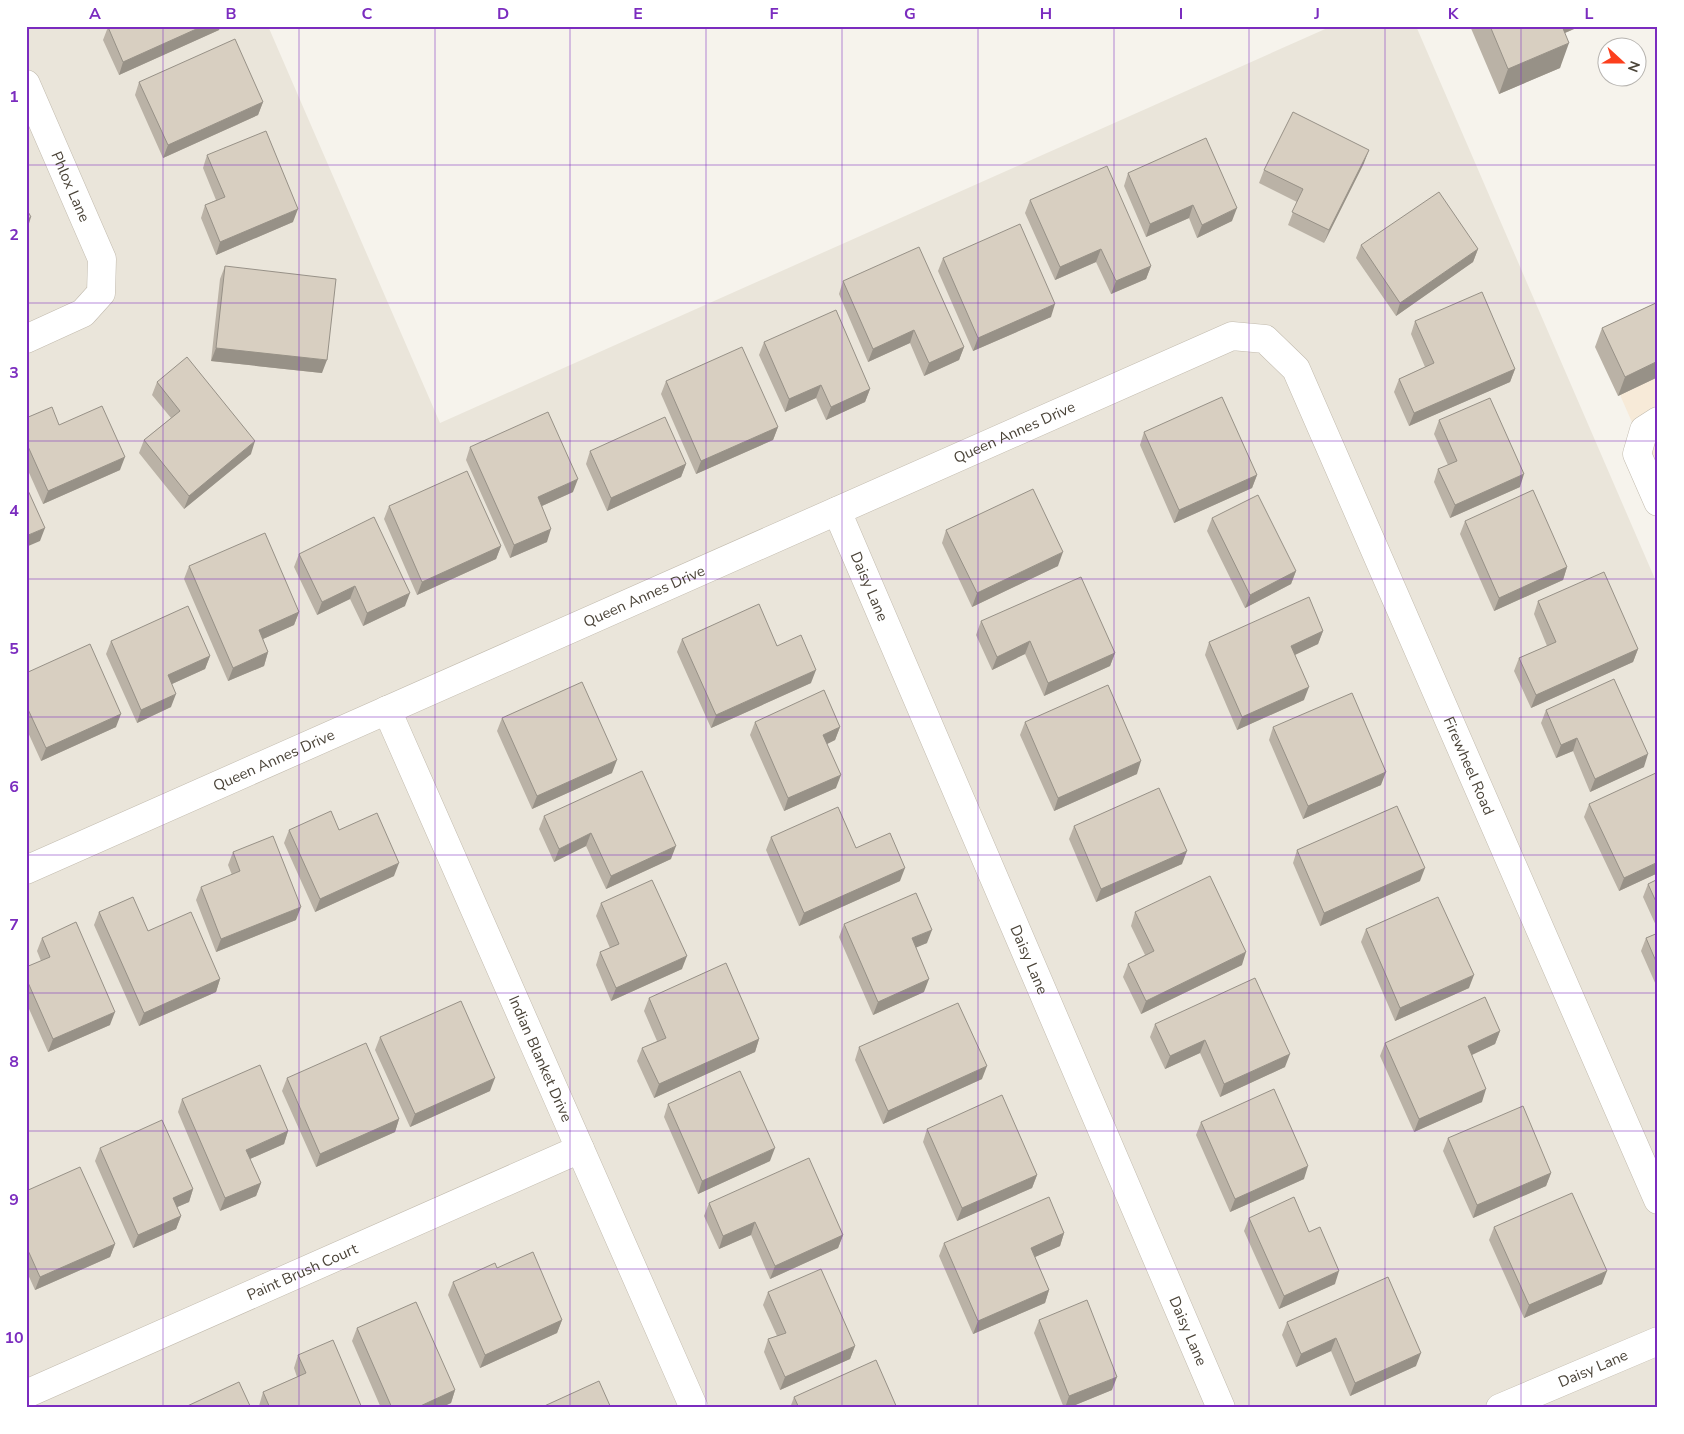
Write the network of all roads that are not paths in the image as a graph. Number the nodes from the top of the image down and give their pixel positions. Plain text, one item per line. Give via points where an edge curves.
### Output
1 (26, 84) edge
2 (26, 339) edge
3 (1265, 339) joint
4 (1658, 421) edge
5 (1658, 502) edge
6 (837, 511) junction
7 (387, 710) junction
8 (26, 870) edge
9 (580, 1149) junction
10 (1658, 1200) edge
11 (1658, 1341) edge
12 (26, 1394) edge
13 (694, 1408) edge
14 (1221, 1408) edge
15 (1500, 1408) edge

1 - 2 street, Phlox Lane via 102,259 101,293 83,313
3 - 6 street, Queen Annes Drive via 1232,336
3 - 10 street, Firewheel Road via 1296,369
4 - 5 street via 1644,430 1637,454
6 - 7 street, Queen Annes Drive
6 - 14 street, Daisy Lane
7 - 8 street, Queen Annes Drive
7 - 9 street, Indian Blanket Drive
9 - 12 street, Paint Brush Court
9 - 13 street, Indian Blanket Drive
11 - 15 street, Daisy Lane

